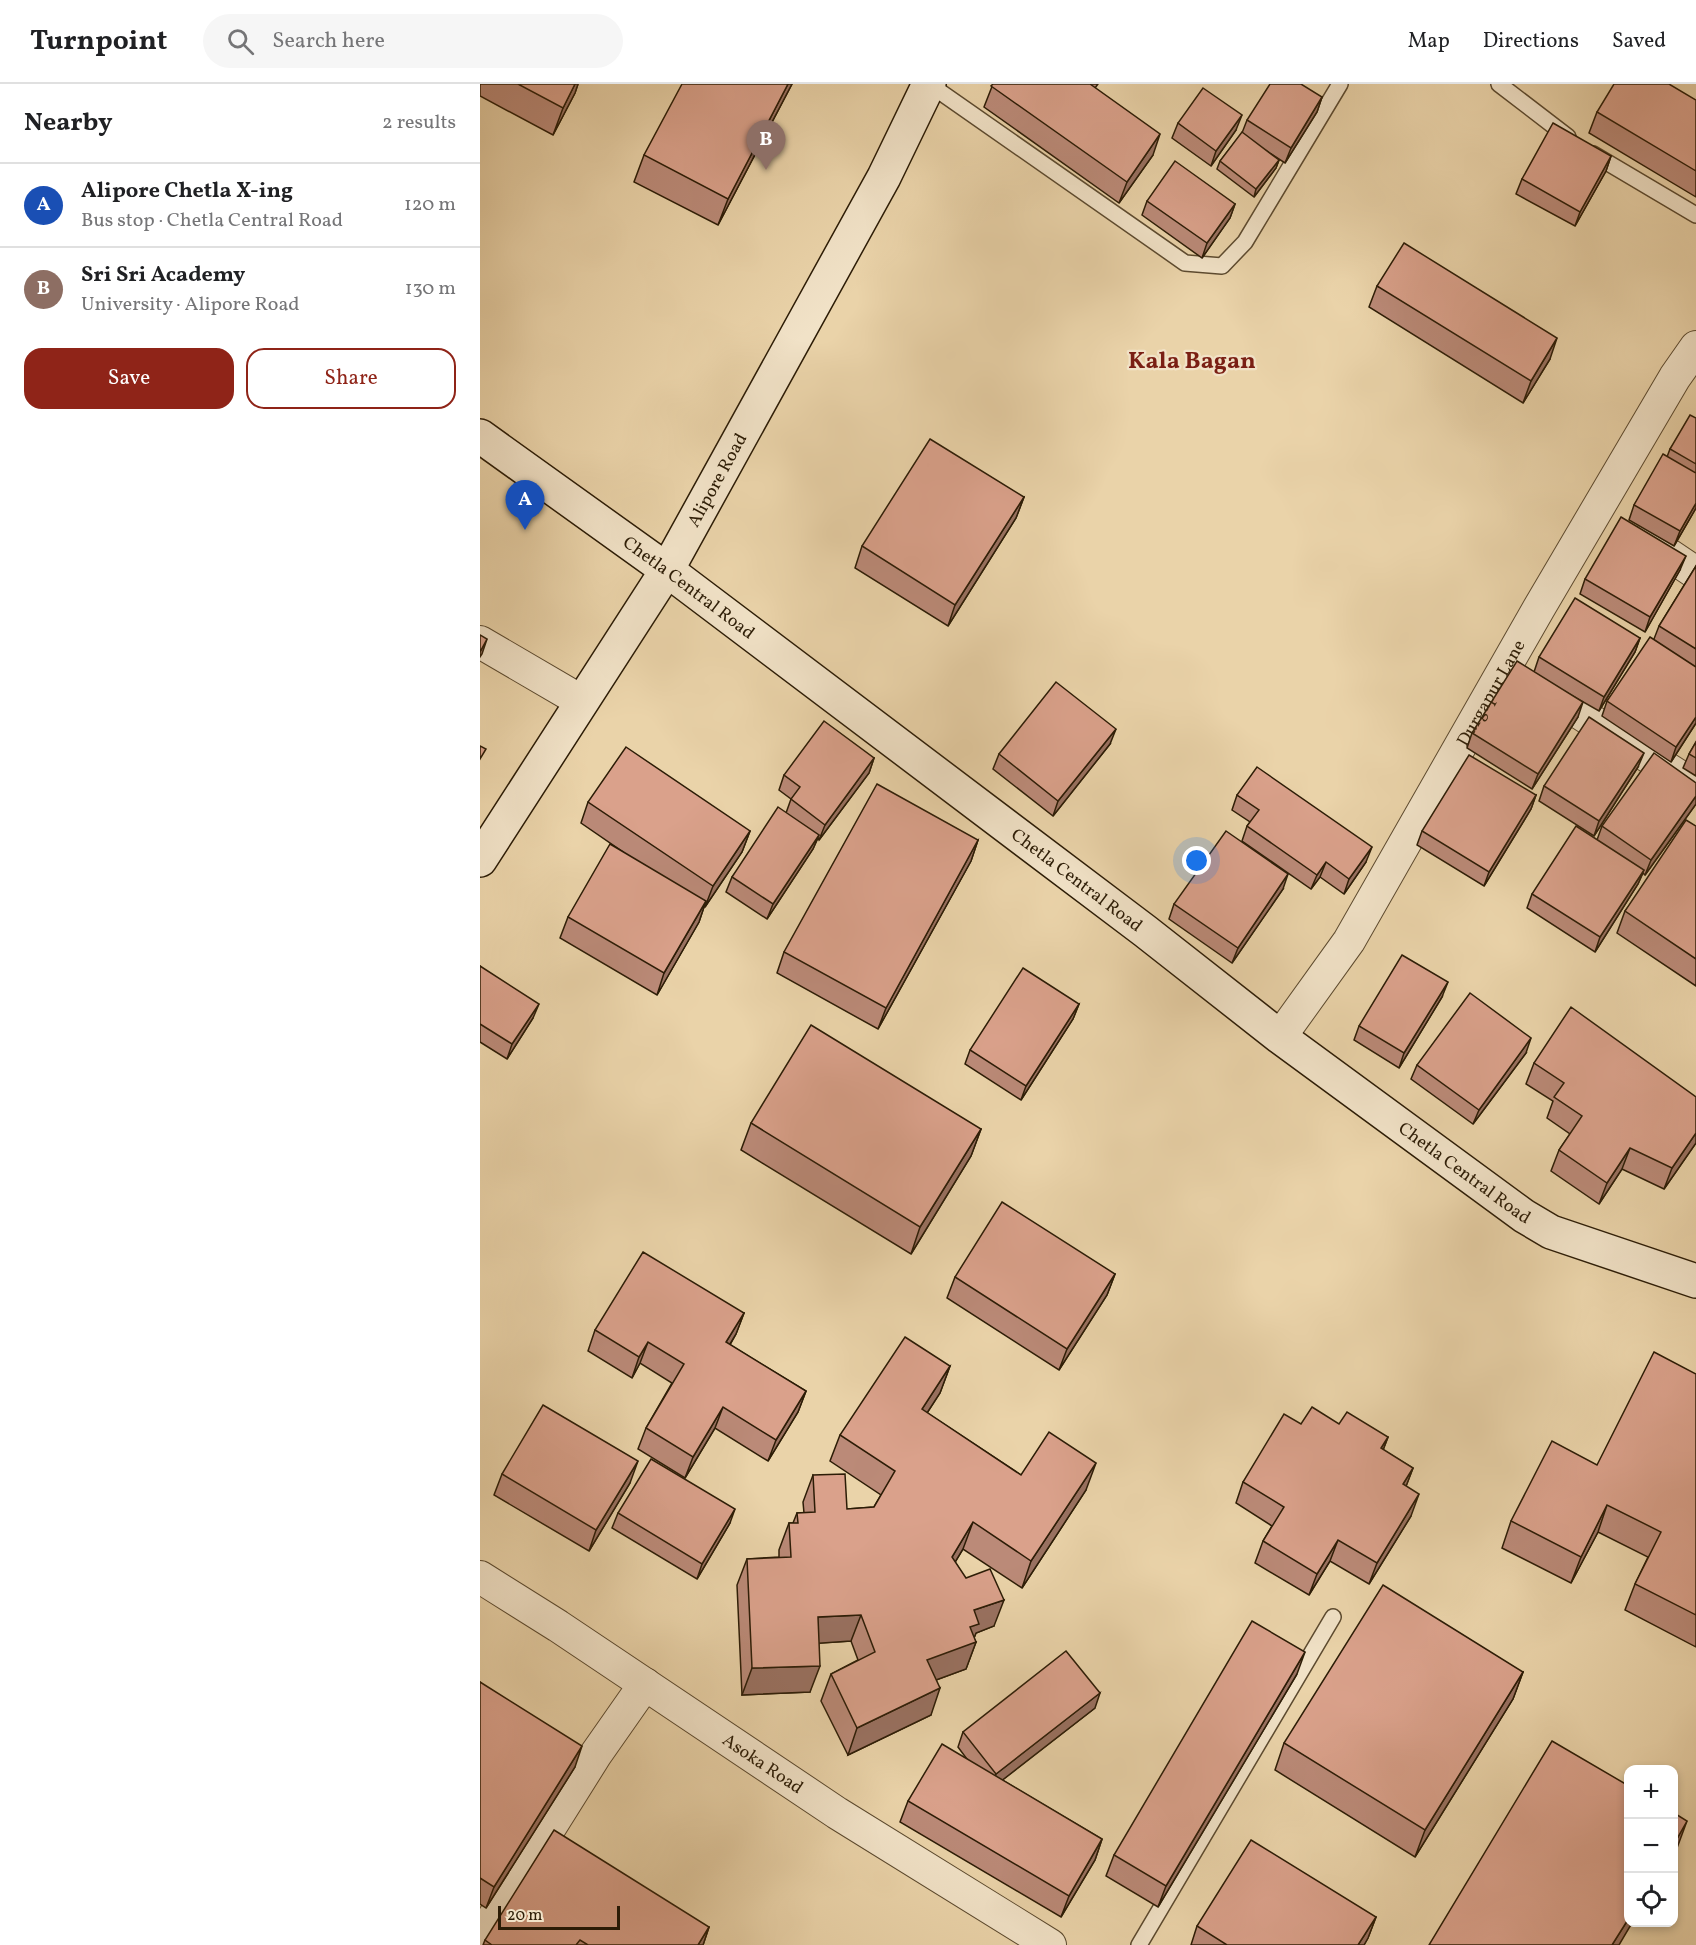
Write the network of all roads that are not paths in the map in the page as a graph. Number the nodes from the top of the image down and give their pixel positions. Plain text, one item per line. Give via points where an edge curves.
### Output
1 (929, 84) edge
2 (1340, 84) edge
3 (1499, 84) edge
4 (1696, 214) edge
5 (1696, 347) edge
6 (480, 436) edge
7 (1616, 518) junction
8 (667, 570) junction
9 (1696, 573) edge
10 (480, 642) edge
11 (1506, 666) junction
12 (581, 701) junction
13 (1696, 787) edge
14 (480, 860) edge
15 (1280, 1037) junction
16 (1696, 1281) edge
17 (480, 1577) edge
18 (1333, 1617) dead end
19 (645, 1684) junction
20 (480, 1939) edge
21 (1050, 1945) edge
22 (1139, 1945) edge

1 - 2 lane via 1185,263 1222,266 1245,242
1 - 8 main road, Alipore Road via 884,177
3 - 4 lane via 1579,146
5 - 7 street, Durgapur Lane via 1676,377
6 - 8 main road, Chetla Central Road
7 - 9 street
7 - 11 street, Durgapur Lane
8 - 12 main road, Alipore Road
8 - 15 main road, Chetla Central Road
10 - 12 street
11 - 13 street
11 - 15 street, Durgapur Lane via 1349,941
12 - 14 main road, Alipore Road
15 - 16 main road, Chetla Central Road via 1551,1232
17 - 19 street, Asoka Road
18 - 22 lane
19 - 20 street via 596,1754
19 - 21 street, Asoka Road via 837,1813

